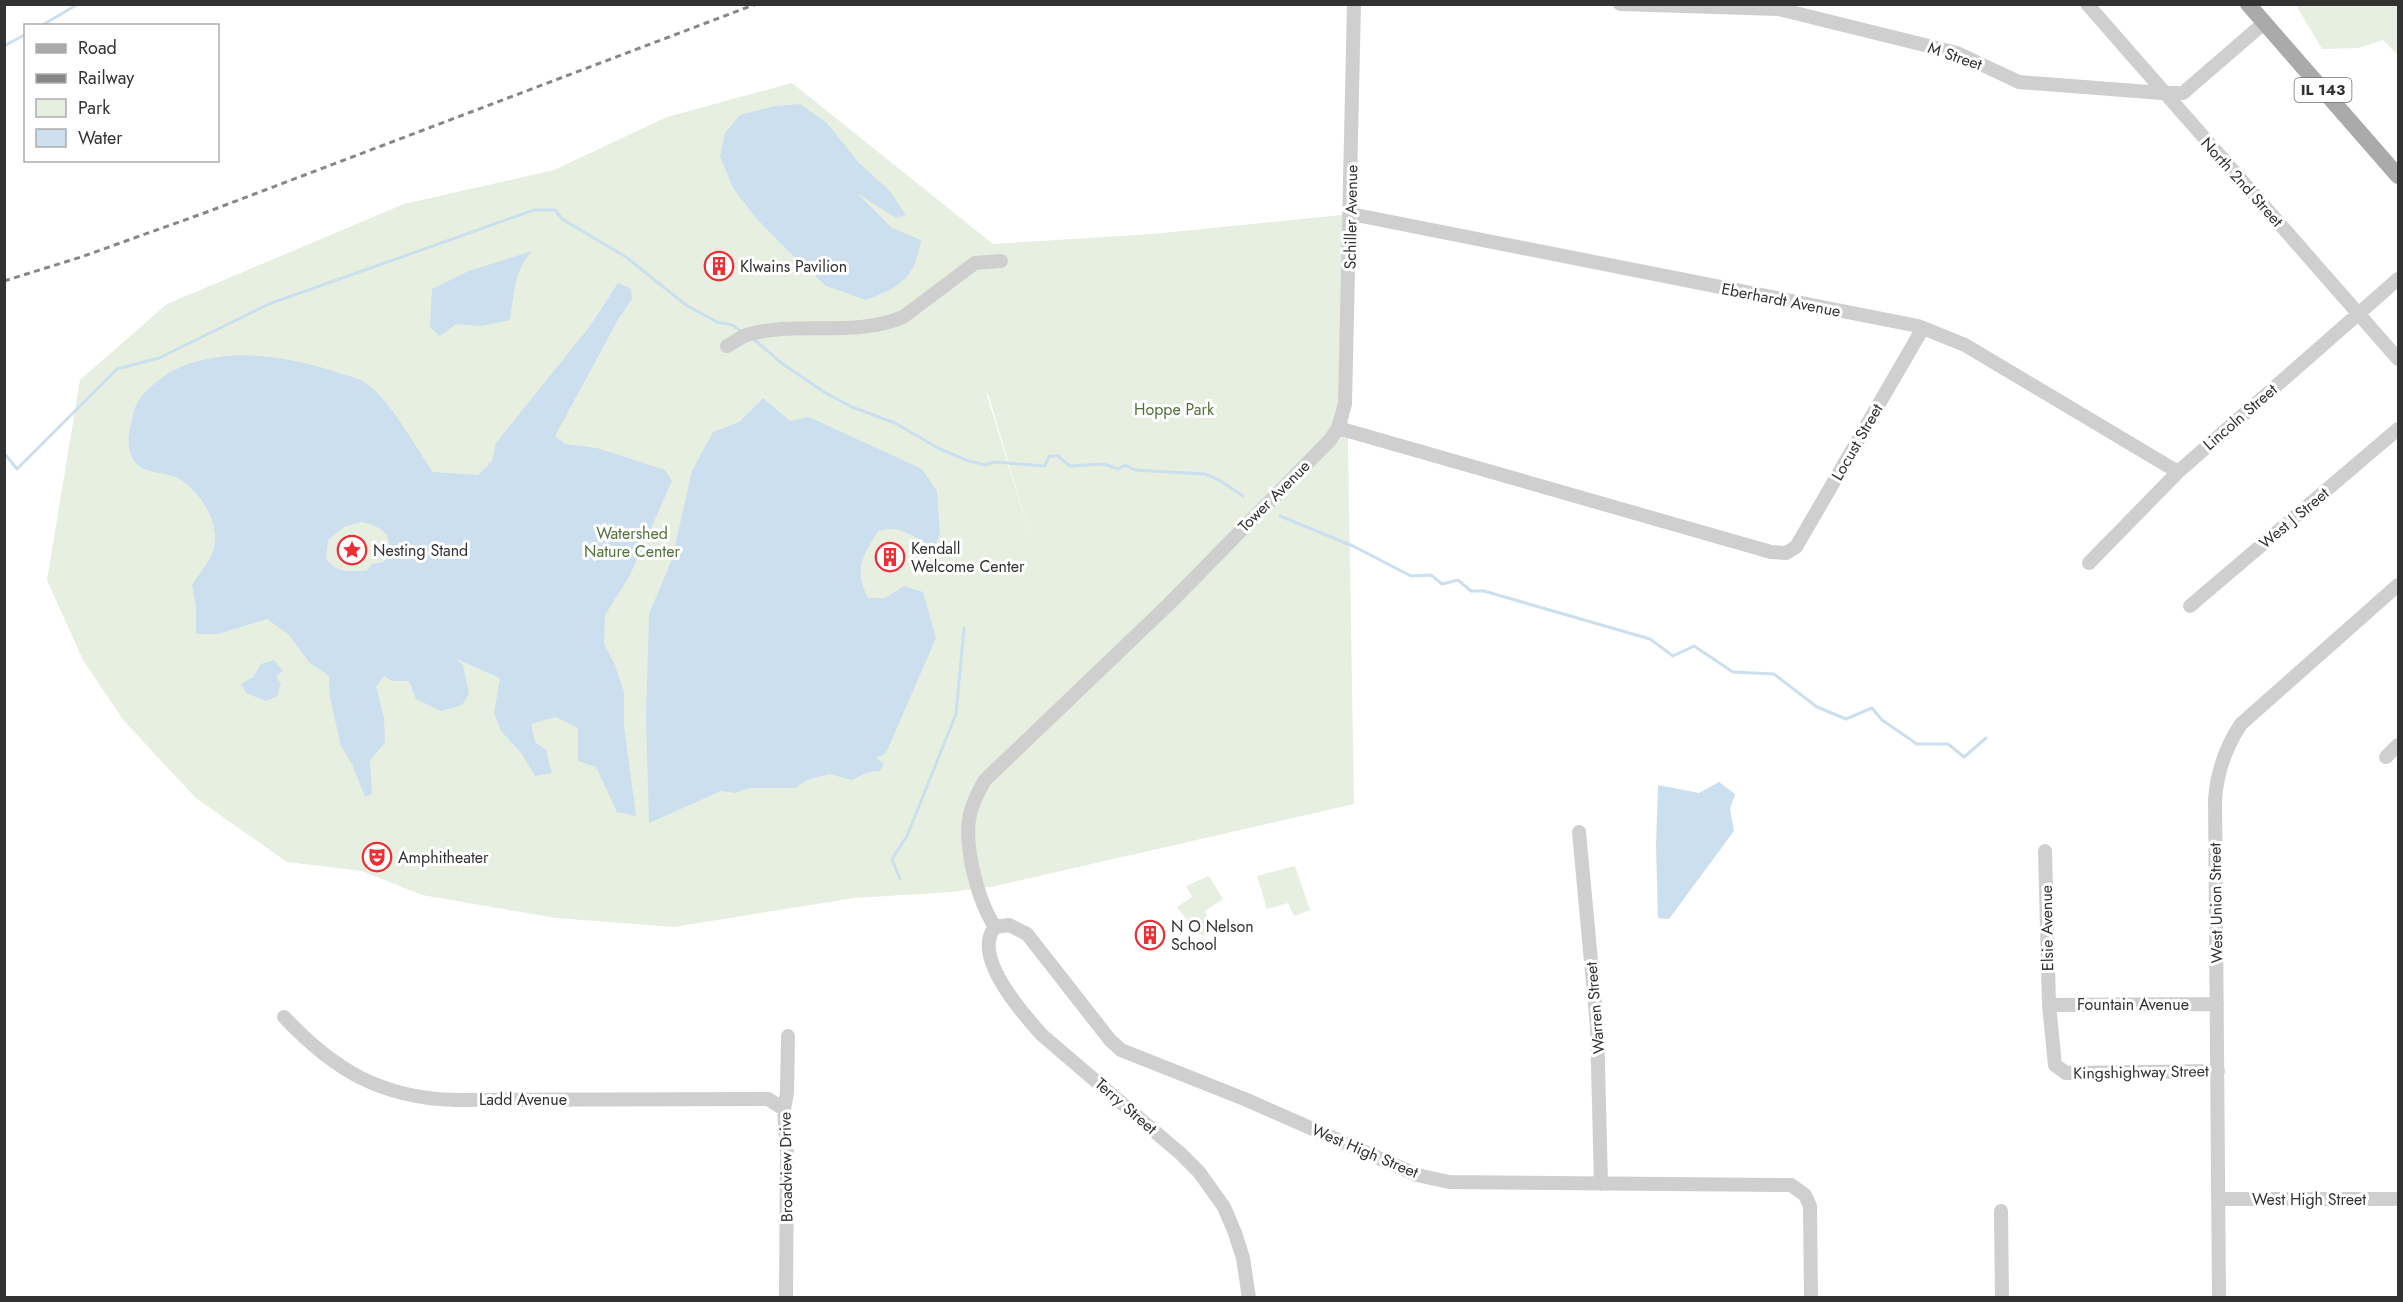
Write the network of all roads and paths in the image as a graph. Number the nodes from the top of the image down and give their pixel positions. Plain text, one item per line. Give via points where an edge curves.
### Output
1 (1354, 4) edge
2 (1620, 4) edge
3 (2087, 4) edge
4 (2248, 4) edge
5 (1779, 7) edge
6 (2264, 23) junction
7 (2162, 93) junction
8 (2398, 176) edge
9 (1351, 214) junction
10 (1001, 261) dead end
11 (2398, 279) edge
12 (2359, 313) junction
13 (1923, 328) junction
14 (727, 346) dead end
15 (2398, 359) edge
16 (1338, 428) junction
17 (2398, 429) edge
18 (2178, 472) junction
19 (2089, 563) dead end
20 (2398, 585) edge
21 (2190, 606) dead end
22 (2398, 746) edge
23 (2386, 757) dead end
24 (1579, 832) dead end
25 (2045, 851) dead end
26 (995, 927) junction
27 (2217, 1004) junction
28 (2049, 1005) junction
29 (284, 1017) dead end
30 (788, 1036) dead end
31 (2218, 1071) junction
32 (783, 1109) junction
33 (1602, 1184) junction
34 (2398, 1199) edge
35 (2219, 1200) junction
36 (2001, 1211) dead end
37 (786, 1298) edge
38 (1249, 1298) edge
39 (1811, 1298) edge
40 (2002, 1298) edge
41 (2219, 1298) edge

1 - 9 street, Schiller Avenue
2 - 5 street, M Street
3 - 7 street, North 2nd Street
4 - 6 main road, IL 143
5 - 7 street, M Street via 1957,53 2019,82
6 - 7 street, M Street via 2183,93
6 - 8 main road, IL 143
7 - 12 street, North 2nd Street
9 - 13 street, Eberhardt Avenue
9 - 16 street, Schiller Avenue via 1345,405
10 - 14 street via 975,263 891,322 860,328 760,332 744,335
11 - 12 street, Lincoln Street
12 - 15 street, North 2nd Street
12 - 18 street, Lincoln Street
13 - 16 street, Locust Street via 1796,547 1786,553 1771,552
13 - 18 street, Eberhardt Avenue via 1965,345
16 - 26 street, Tower Avenue via 1169,604 985,780 969,816 969,843 983,906
17 - 21 street, West J Street
18 - 19 street, Lincoln Street
20 - 27 street, West Union Street via 2241,724 2223,754 2215,800
22 - 23 street
24 - 33 street, Warren Street via 1598,1037
25 - 28 street, Elsie Avenue
26 - 33 street, West High Street via 1009,925 1027,934 1110,1040 1133,1056 1432,1180
26 - 38 street, Terry Street via 989,940 997,976 1026,1017 1181,1154 1215,1193 1235,1233
27 - 28 street, Fountain Avenue
27 - 31 street, West Union Street
28 - 31 street, Kingshighway Street via 2055,1065 2066,1073
29 - 32 street, Ladd Avenue via 352,1075 413,1097 768,1099
30 - 32 street, Broadview Drive
31 - 35 street, West Union Street
32 - 37 street, Broadview Drive via 787,1155
33 - 39 street, West High Street via 1785,1184 1805,1195 1810,1206
34 - 35 street, West High Street
35 - 41 street, West Union Street
36 - 40 street

